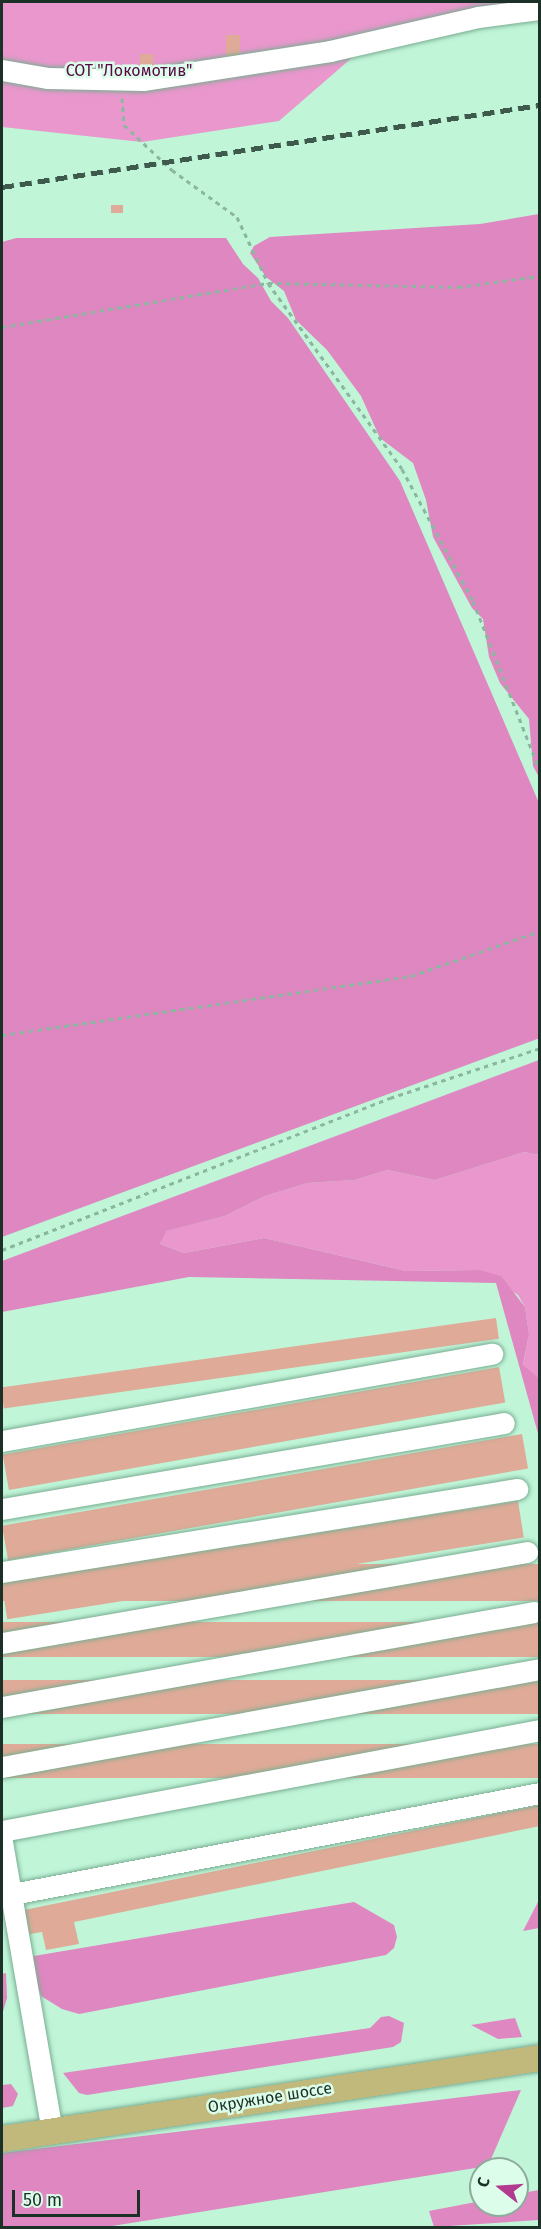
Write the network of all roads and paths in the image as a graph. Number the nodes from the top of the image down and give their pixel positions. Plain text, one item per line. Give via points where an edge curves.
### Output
1 (540, 9) edge
2 (2, 70) edge
3 (120, 80) junction
4 (540, 276) edge
5 (268, 283) junction
6 (2, 327) edge
7 (540, 771) edge
8 (540, 931) edge
9 (2, 1035) edge
10 (540, 1048) edge
11 (2, 1250) edge
12 (492, 1354) dead end
13 (504, 1423) dead end
14 (2, 1441) edge
15 (517, 1489) dead end
16 (2, 1509) edge
17 (528, 1552) dead end
18 (2, 1572) edge
19 (534, 1612) dead end
20 (2, 1643) edge
21 (540, 1668) edge
22 (2, 1707) edge
23 (540, 1730) edge
24 (2, 1767) edge
25 (540, 1793) edge
26 (2, 1831) edge
27 (2, 1842) edge
28 (6, 1895) edge
29 (540, 2058) edge
30 (52, 2131) junction
31 (2, 2139) edge

1 - 3 lane via 478,17 330,51 143,80
2 - 3 lane via 48,78
3 - 5 path via 124,124 172,170 237,217
4 - 5 path via 459,287
5 - 6 path
5 - 7 path via 402,469 473,601
8 - 9 path via 411,976
10 - 11 path via 390,1098
12 - 14 lane
13 - 16 lane
15 - 18 lane
17 - 20 lane
19 - 22 lane
21 - 24 lane
23 - 26 lane
25 - 28 lane
27 - 28 lane
28 - 30 lane
29 - 30 main road, Окружное шоссе
30 - 31 main road, Окружное шоссе

